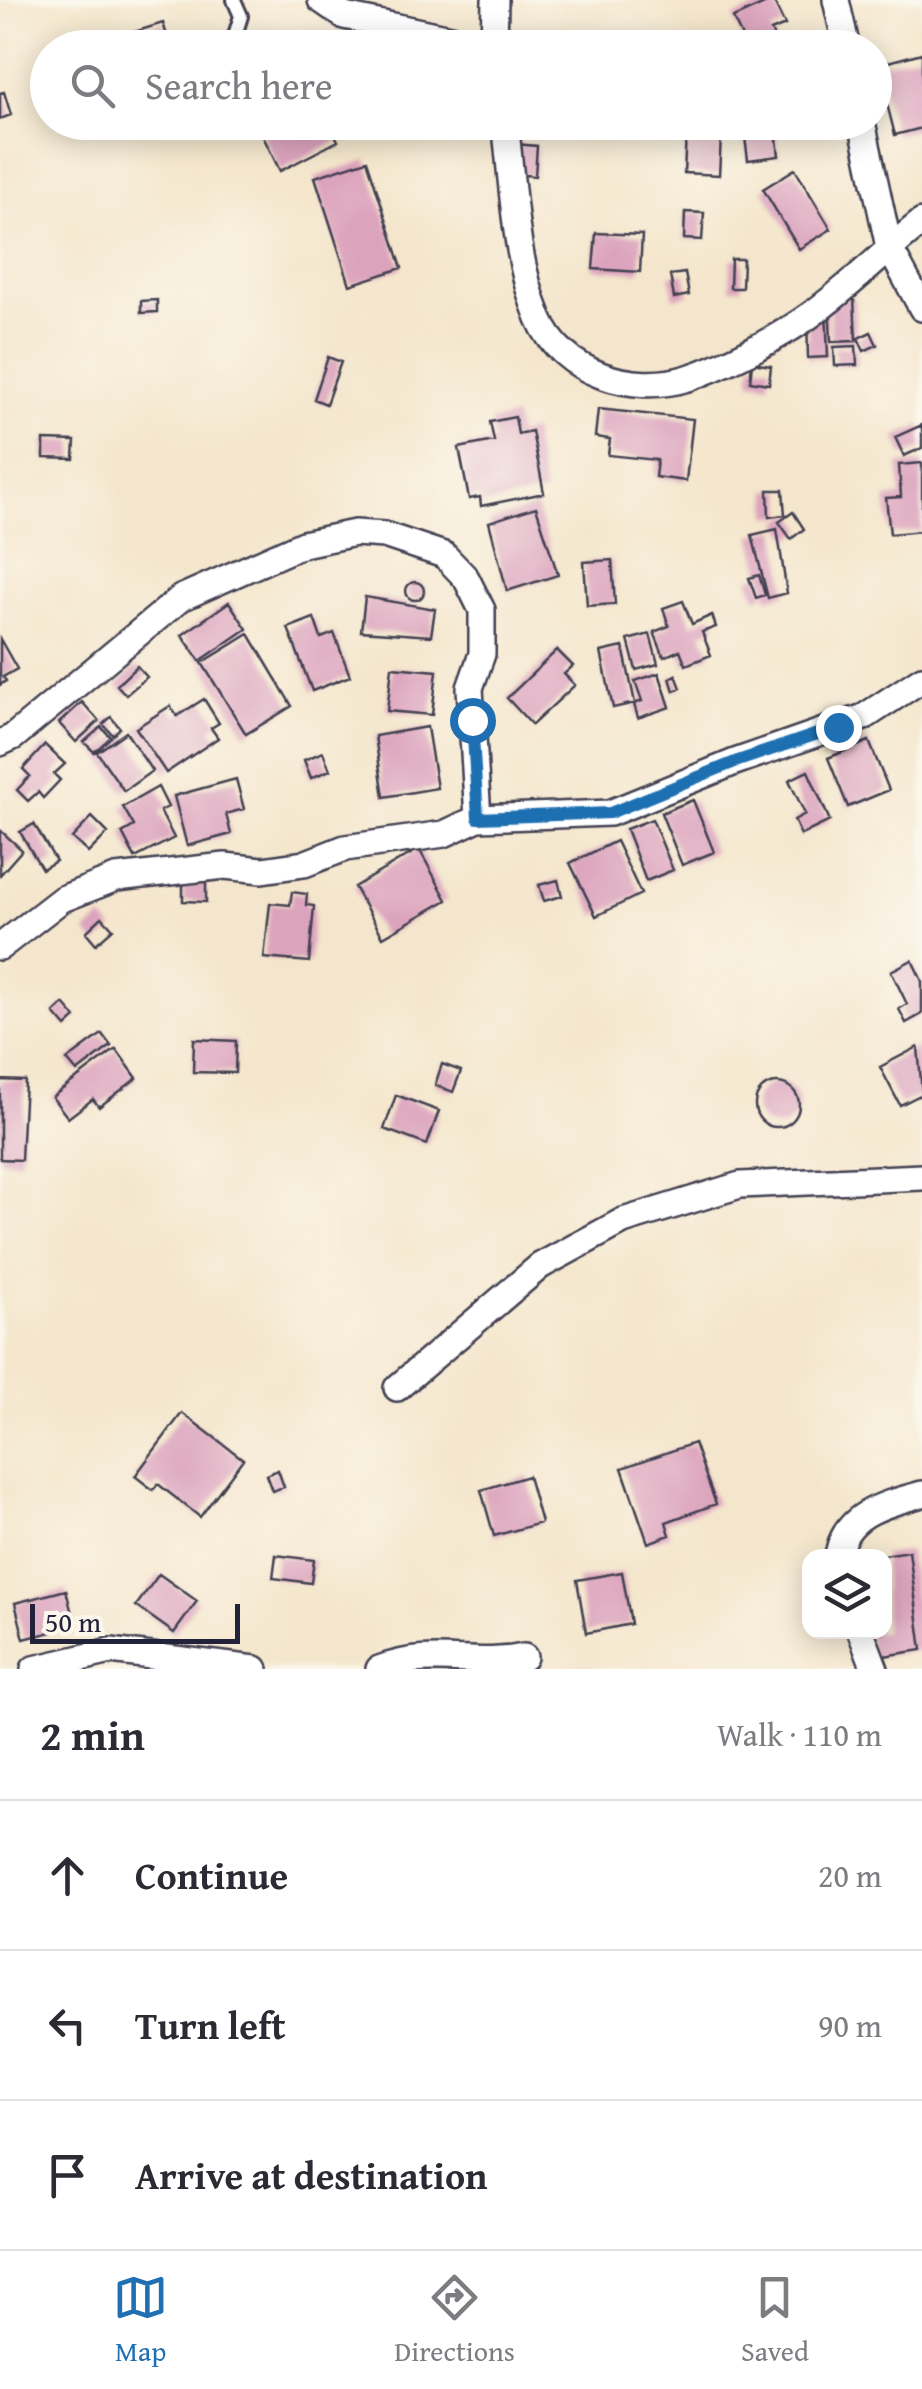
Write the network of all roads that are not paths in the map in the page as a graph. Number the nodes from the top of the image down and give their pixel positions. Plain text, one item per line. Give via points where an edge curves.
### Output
1 (234, 0) edge
2 (321, 0) edge
3 (495, 0) edge
4 (836, 0) edge
5 (237, 30) edge
6 (412, 30) edge
7 (494, 30) edge
8 (842, 30) edge
9 (506, 140) edge
10 (866, 140) edge
11 (922, 222) edge
12 (889, 247) junction
13 (922, 308) edge
14 (922, 679) edge
15 (0, 742) edge
16 (478, 818) junction
17 (0, 947) edge
18 (922, 1177) edge
19 (397, 1388) dead end
20 (922, 1494) edge
21 (841, 1549) edge
22 (864, 1639) edge
23 (524, 1657) dead end
24 (34, 1669) edge
25 (255, 1669) edge
26 (379, 1669) edge
27 (875, 1669) edge

1 - 5 lane via 241,16
2 - 6 street via 344,16
3 - 7 street
4 - 8 street
9 - 12 street via 524,270 540,321 589,373 620,382 686,379 792,327
10 - 12 street
11 - 12 street
12 - 13 street
14 - 16 street via 864,717 610,813
15 - 16 street via 182,598 304,544 356,533 384,535 444,555 466,578 482,610 482,654 470,688
16 - 17 street via 444,834 345,848 304,864 116,878 62,900
18 - 19 street via 740,1184 622,1221 540,1266
20 - 21 street via 870,1508
22 - 27 street
23 - 26 street via 499,1662 421,1656
24 - 25 street via 111,1652

